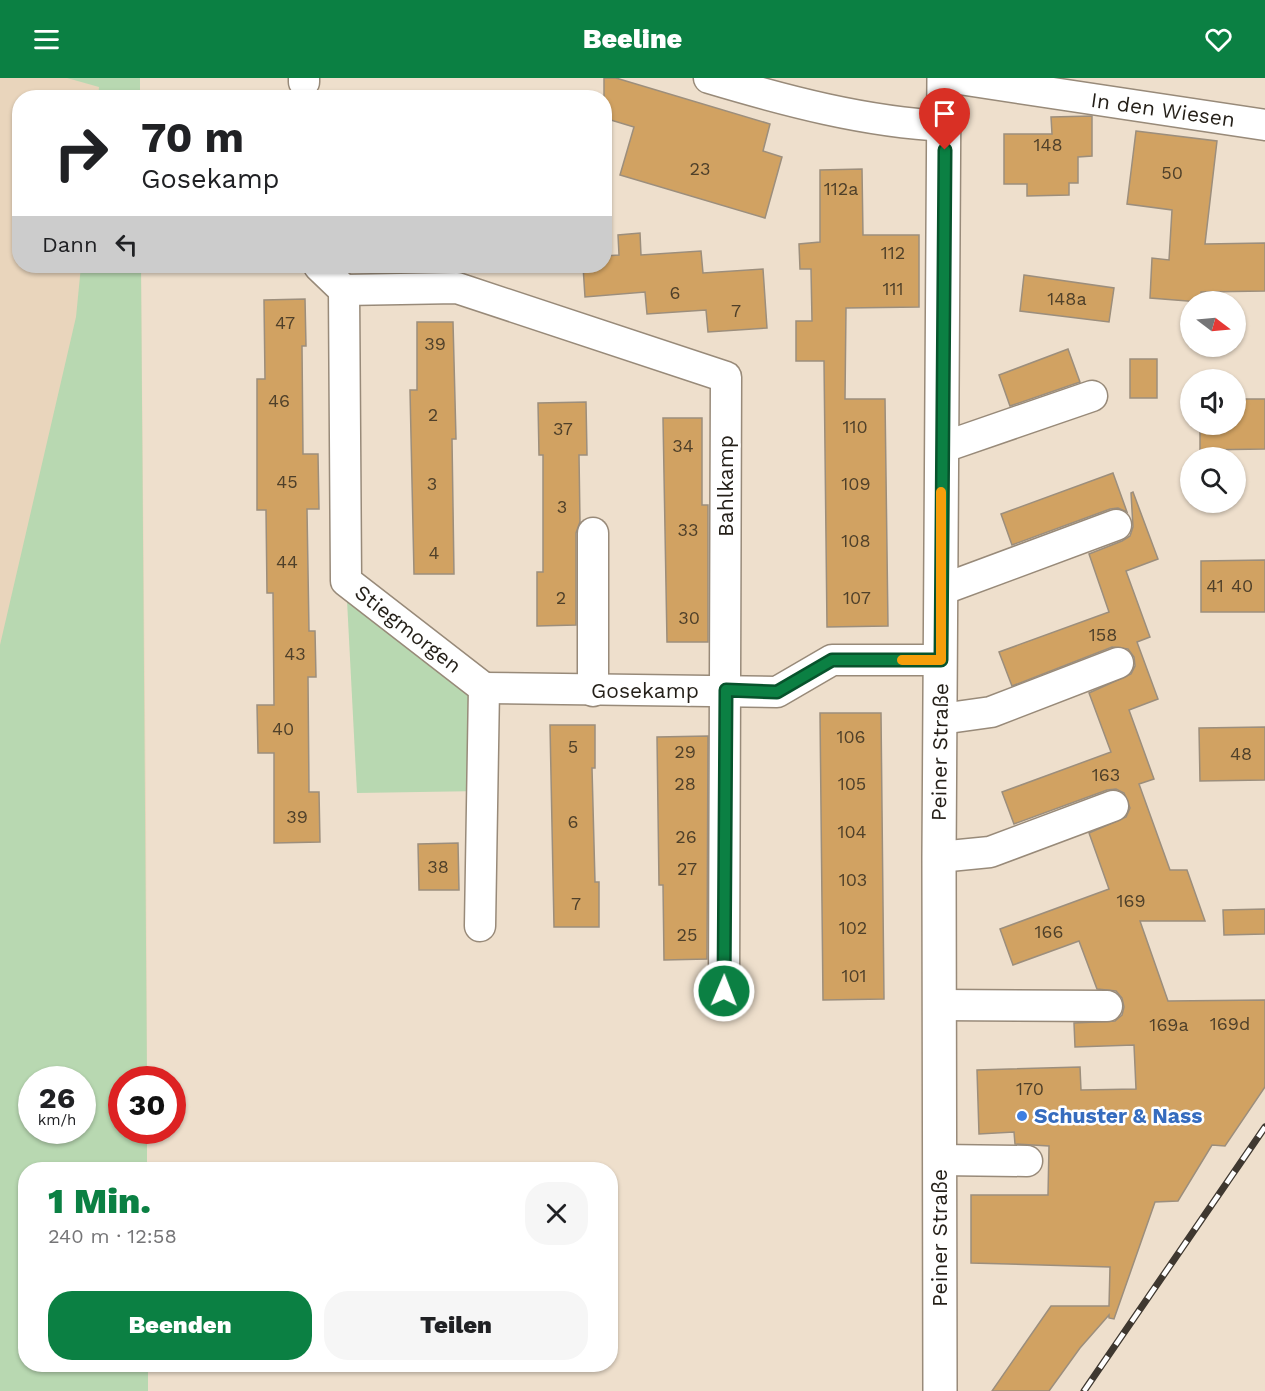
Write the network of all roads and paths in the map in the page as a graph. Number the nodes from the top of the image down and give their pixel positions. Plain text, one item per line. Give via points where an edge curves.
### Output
1 (709, 78) edge
2 (944, 78) edge
3 (953, 78) edge
4 (1265, 125) edge
5 (945, 126) junction
6 (326, 273) edge
7 (344, 290) junction
8 (1092, 396) dead end
9 (941, 448) junction
10 (1116, 525) dead end
11 (593, 533) dead end
12 (941, 590) junction
13 (941, 660) junction
14 (1118, 663) dead end
15 (484, 688) junction
16 (726, 690) junction
17 (593, 691) junction
18 (940, 719) junction
19 (1113, 806) dead end
20 (939, 857) junction
21 (480, 926) dead end
22 (724, 991) dead end
23 (939, 1005) junction
24 (1107, 1006) dead end
25 (940, 1160) junction
26 (1027, 1161) dead end
27 (940, 1391) edge

1 - 5 street via 776,98 899,124
2 - 5 main road, Peiner Straße
3 - 4 street, In den Wiesen
5 - 9 main road, Peiner Straße
6 - 7 street
7 - 15 street, Stiegmorgen via 346,581
7 - 16 street, Bahlkamp via 457,288 726,377
8 - 9 street
9 - 12 main road, Peiner Straße
10 - 12 street
11 - 17 street
12 - 13 main road, Peiner Straße
13 - 16 street, Gosekamp via 832,660 777,692
13 - 18 main road, Peiner Straße
14 - 18 street via 991,712
15 - 17 street, Gosekamp
15 - 21 street
16 - 17 street, Gosekamp
16 - 22 street, Bahlkamp
18 - 20 main road, Peiner Straße
19 - 20 street via 990,852
20 - 23 main road, Peiner Straße
23 - 24 street
23 - 25 main road, Peiner Straße
25 - 26 street
25 - 27 main road, Peiner Straße

